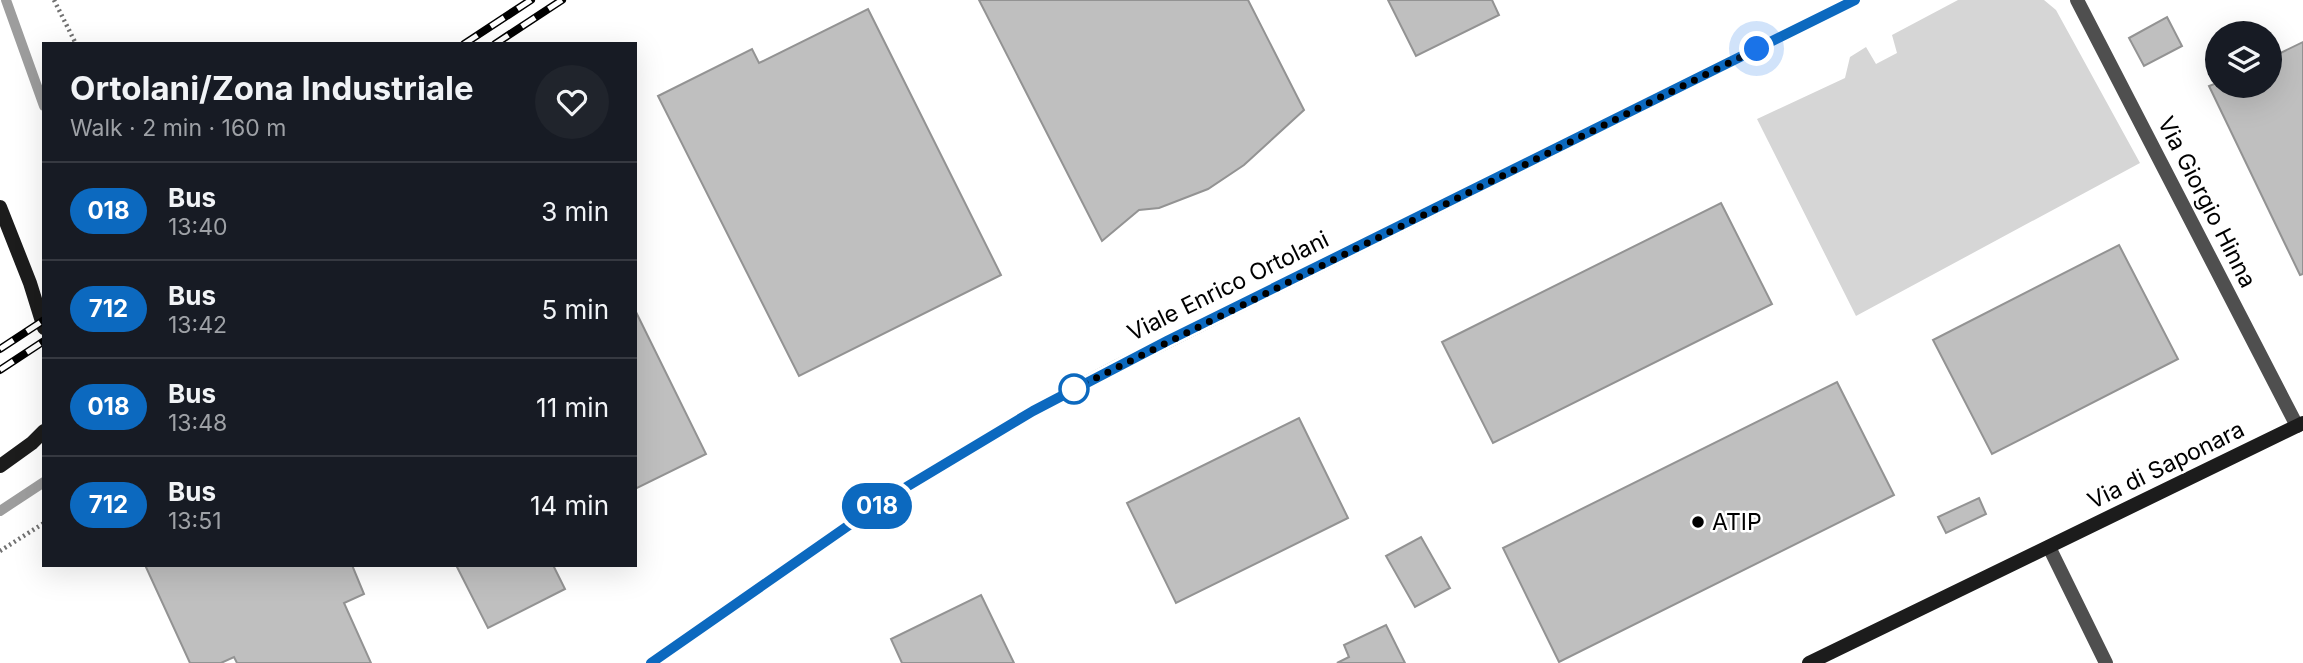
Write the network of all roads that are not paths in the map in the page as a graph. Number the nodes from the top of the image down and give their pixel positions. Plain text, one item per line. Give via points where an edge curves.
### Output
1 (1855, 0) edge
2 (2077, 0) edge
3 (0, 207) edge
4 (42, 321) edge
5 (2300, 425) edge
6 (42, 433) edge
7 (0, 466) edge
8 (2049, 547) junction
9 (651, 663) edge
10 (1809, 663) edge
11 (2106, 663) edge

1 - 9 street, Viale Enrico Ortolani via 1033,411 888,498
2 - 5 street, Via Giorgio Hinna
3 - 4 street
5 - 8 street, Via di Saponara
6 - 7 street
8 - 10 street, Via di Saponara
8 - 11 street

